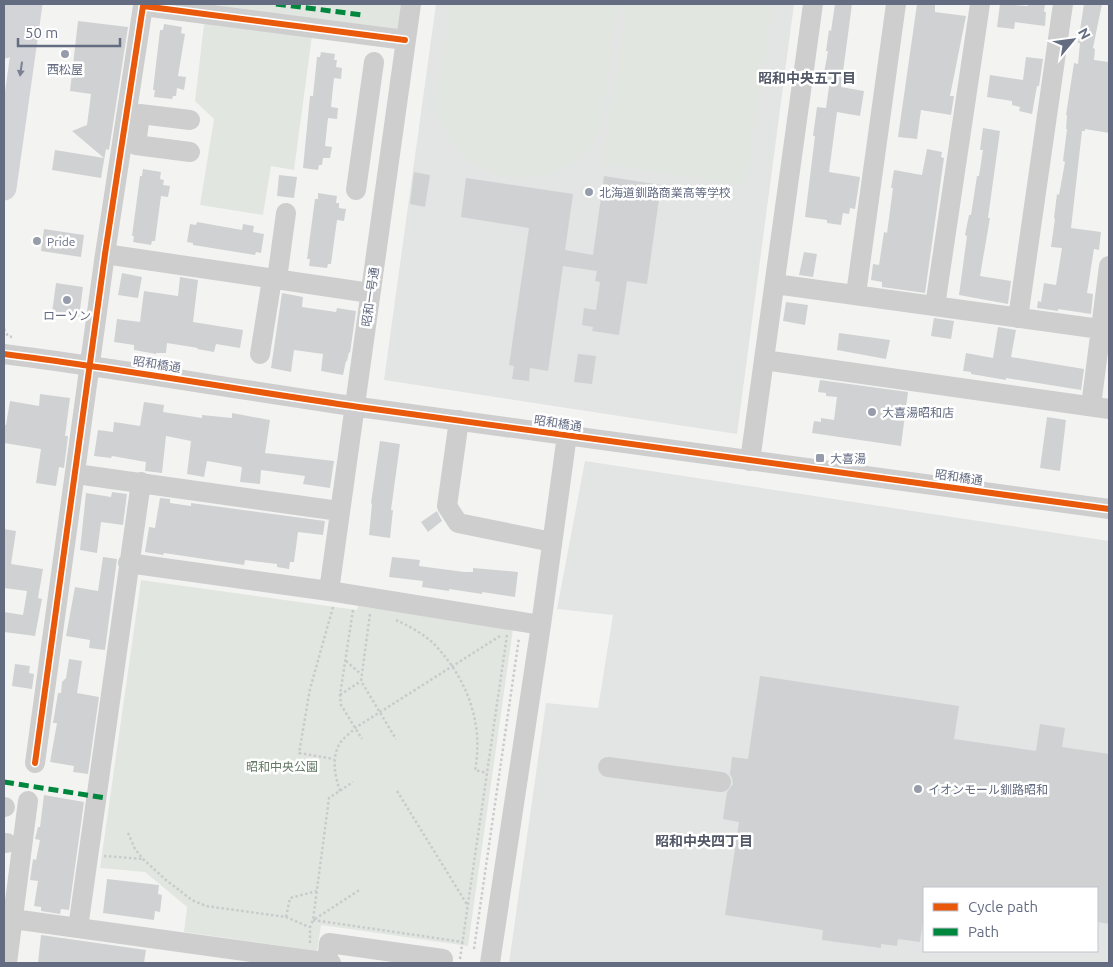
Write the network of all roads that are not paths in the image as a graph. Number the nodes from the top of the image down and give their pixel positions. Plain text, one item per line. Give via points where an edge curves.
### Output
1 (10, 4) edge
2 (30, 4) edge
3 (411, 4) edge
4 (813, 4) edge
5 (896, 4) edge
6 (980, 4) edge
7 (1063, 4) edge
8 (405, 40) junction
9 (4, 46) edge
10 (374, 62) dead end
11 (190, 120) dead end
12 (130, 131) junction
13 (363, 140) junction
14 (391, 144) junction
15 (190, 152) dead end
16 (4, 188) edge
17 (356, 190) dead end
18 (286, 213) dead end
19 (105, 254) junction
20 (1109, 266) edge
21 (274, 279) junction
22 (775, 284) junction
23 (370, 294) junction
24 (856, 294) junction
25 (935, 306) junction
26 (1018, 318) junction
27 (1100, 329) junction
28 (6, 345) edge
29 (260, 354) dead end
30 (764, 360) junction
31 (90, 366) junction
32 (355, 406) junction
33 (1100, 408) edge
34 (459, 420) junction
35 (567, 435) junction
36 (750, 461) junction
37 (76, 474) junction
38 (141, 482) junction
39 (1109, 509) edge
40 (340, 511) junction
41 (552, 542) junction
42 (128, 564) junction
43 (332, 597) junction
44 (541, 625) junction
45 (35, 763) dead end
46 (608, 767) dead end
47 (722, 782) dead end
48 (28, 802) dead end
49 (13, 919) junction
50 (78, 928) junction
51 (383, 957) edge
52 (482, 958) edge
53 (278, 960) edge
54 (7, 963) edge
55 (327, 963) edge
56 (331, 963) edge
57 (442, 963) edge

1 - 9 main road
2 -> 16 main road
3 - 8 street, 昭和一号通
4 - 22 street
5 - 24 street
6 - 25 street
7 - 26 street
8 - 12 street via 143,6
8 - 14 street, 昭和一号通
10 - 13 street
11 - 12 street via 140,114
12 - 15 street via 136,145
12 - 19 street
13 - 14 street
13 - 17 street
14 - 23 street, 昭和一号通
18 - 21 street
19 - 21 street
19 - 31 street
20 - 27 street
21 - 23 street
21 - 29 street
22 - 24 street
22 - 30 street
23 - 32 street, 昭和一号通
24 - 25 street
25 - 26 street
26 - 27 street
27 - 33 street
28 - 31 street, 昭和橋通
30 - 33 street
30 - 36 street
31 - 32 street, 昭和橋通
31 - 37 street
32 - 34 street, 昭和橋通
32 - 40 street, 昭和一号通
34 - 35 street, 昭和橋通
34 - 41 street via 447,506 458,523
35 - 36 street, 昭和橋通
35 - 41 street
36 - 39 street, 昭和橋通
37 - 38 street
37 - 45 street
38 - 40 street
38 - 42 street
40 - 43 street, 昭和一号通
41 - 44 street
42 - 43 street
42 - 50 street
43 - 44 street
44 - 52 street
46 - 47 street
48 - 49 street
49 - 50 street
49 - 54 street
50 - 53 street
51 - 55 street via 329,943
51 - 57 street via 443,959
53 - 55 street
55 - 56 street

